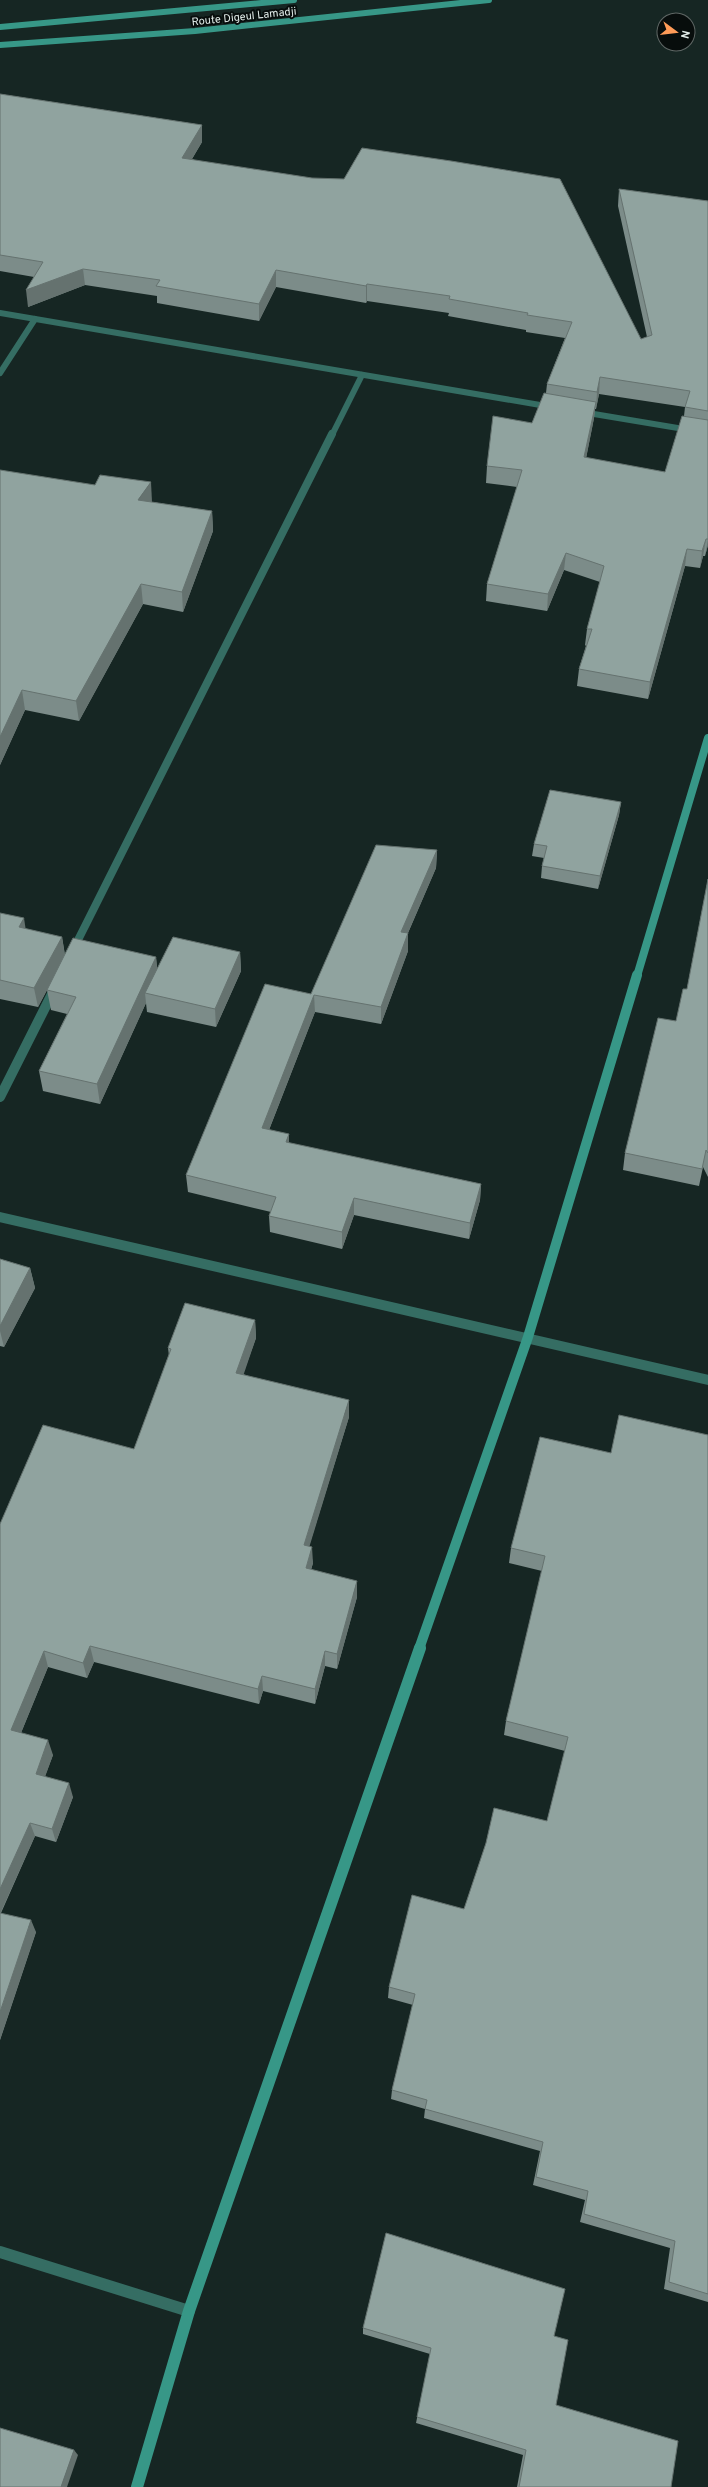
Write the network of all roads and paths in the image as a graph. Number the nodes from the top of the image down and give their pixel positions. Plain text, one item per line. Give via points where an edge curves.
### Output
1 (294, 0) edge
2 (489, 0) edge
3 (0, 26) edge
4 (0, 45) edge
5 (0, 313) edge
6 (35, 319) junction
7 (0, 373) edge
8 (362, 375) junction
9 (559, 408) edge
10 (574, 411) edge
11 (708, 433) edge
12 (708, 738) edge
13 (68, 961) edge
14 (57, 982) edge
15 (0, 1097) edge
16 (0, 1217) edge
17 (528, 1337) junction
18 (708, 1380) edge
19 (0, 2252) edge
20 (189, 2311) junction
21 (137, 2487) edge

1 - 3 street
2 - 4 street, Route Digeul Lamadji via 195,31
5 - 6 street
6 - 7 street
6 - 8 street
8 - 9 street
8 - 13 street
10 - 11 street
12 - 17 street
14 - 15 street
16 - 17 street
17 - 18 street
17 - 20 street
19 - 20 street
20 - 21 street

